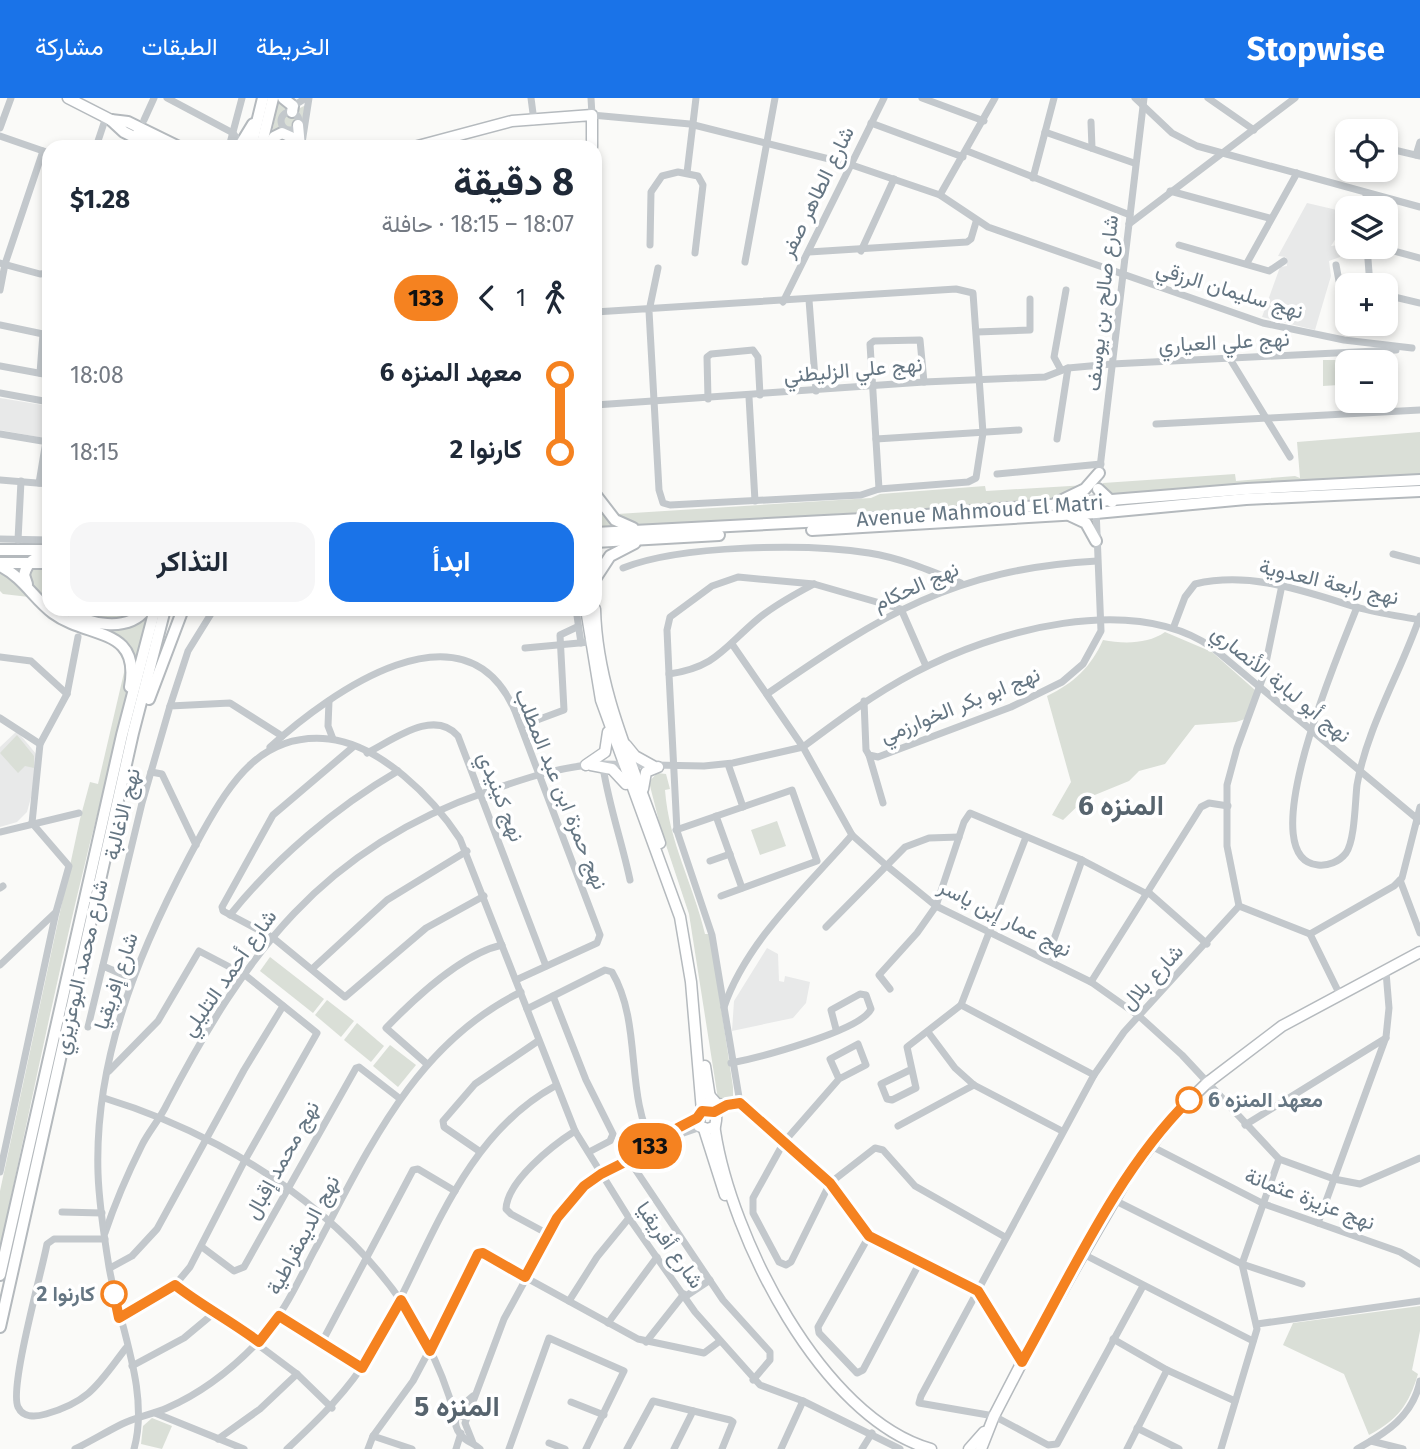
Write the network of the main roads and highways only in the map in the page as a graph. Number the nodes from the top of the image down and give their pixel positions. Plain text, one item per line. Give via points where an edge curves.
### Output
1 (273, 98) edge
2 (283, 98) edge
3 (74, 99) edge
4 (262, 104) edge
5 (108, 119) junction
6 (534, 119) junction
7 (293, 121) junction
8 (140, 140) edge
9 (152, 140) edge
10 (165, 140) edge
11 (247, 140) edge
12 (263, 140) edge
13 (271, 140) edge
14 (293, 140) edge
15 (299, 140) edge
16 (437, 140) edge
17 (454, 140) edge
18 (593, 140) edge
19 (1100, 469) road end
20 (1420, 480) edge
21 (1098, 489) road end
22 (1420, 491) edge
23 (1112, 502) junction
24 (602, 503) edge
25 (1044, 507) junction
26 (1096, 508) junction
27 (1065, 514) junction
28 (602, 533) edge
29 (641, 535) junction
30 (602, 541) edge
31 (1096, 541) road end
32 (0, 550) edge
33 (42, 551) edge
34 (42, 554) edge
35 (42, 563) edge
36 (28, 564) junction
37 (0, 565) edge
38 (602, 568) edge
39 (29, 587) junction
40 (42, 603) edge
41 (57, 616) edge
42 (80, 616) edge
43 (139, 616) edge
44 (153, 616) edge
45 (163, 616) edge
46 (180, 616) edge
47 (586, 616) edge
48 (596, 616) edge
49 (608, 724) junction
50 (127, 736) junction
51 (623, 740) junction
52 (626, 764) junction
53 (634, 796) junction
54 (645, 800) junction
55 (1420, 952) edge
56 (709, 1094) junction
57 (734, 1104) road end
58 (708, 1119) junction
59 (0, 1275) edge
60 (0, 1326) edge
61 (992, 1420) junction
62 (983, 1447) edge
63 (913, 1449) edge
64 (931, 1449) edge
65 (969, 1449) edge

1 - 12 highway
2 - 7 highway
3 - 5 main road
4 - 11 highway
5 - 8 highway
5 - 9 main road
5 - 10 highway via 128,122
6 - 16 main road via 479,127
6 - 17 main road
6 - 18 main road via 592,115
7 - 13 highway
7 - 14 highway
7 - 15 main road
19 - 25 highway via 1085,489
20 - 23 highway, Avenue Mahmoud El Matri
21 - 23 highway
22 - 26 highway, Avenue Mahmoud El Matri via 1246,499 1134,510
23 - 26 highway, Avenue Mahmoud El Matri
24 - 29 highway via 615,520
25 - 26 highway, Avenue Mahmoud El Matri
25 - 29 highway, Avenue Mahmoud El Matri
26 - 27 highway, Avenue Mahmoud El Matri
27 - 29 highway, Avenue Mahmoud El Matri via 676,538
27 - 31 highway via 1086,523
28 - 29 highway
29 - 30 highway
29 - 38 highway via 610,556
32 - 33 highway
34 - 36 highway
35 - 36 highway
36 - 37 highway
36 - 39 highway via 24,575
37 - 39 highway
39 - 40 highway
41 - 50 highway via 116,640 128,652 132,674
42 - 43 highway via 113,624
44 - 50 highway, شارع محمد البوعزيزي
45 - 50 highway, شارع محمد البوعزيزي
46 - 50 highway
47 - 49 main road via 585,642
48 - 51 main road via 600,664
49 - 52 main road
49 - 53 main road via 605,752 589,765 617,773
50 - 59 highway, شارع محمد البوعزيزي
50 - 60 highway, شارع محمد البوعزيزي
51 - 52 main road
51 - 54 main road via 635,756 656,766 644,775
52 - 53 main road
52 - 54 main road
53 - 58 main road via 682,926
54 - 56 main road via 684,916
55 - 61 main road via 1282,1026 1207,1083 1149,1145
56 - 57 main road via 717,1104
56 - 58 main road
58 - 63 main road via 745,1247 800,1345 847,1403
58 - 64 main road via 747,1237 775,1294 814,1356 844,1391 881,1423
61 - 62 main road
61 - 65 main road

